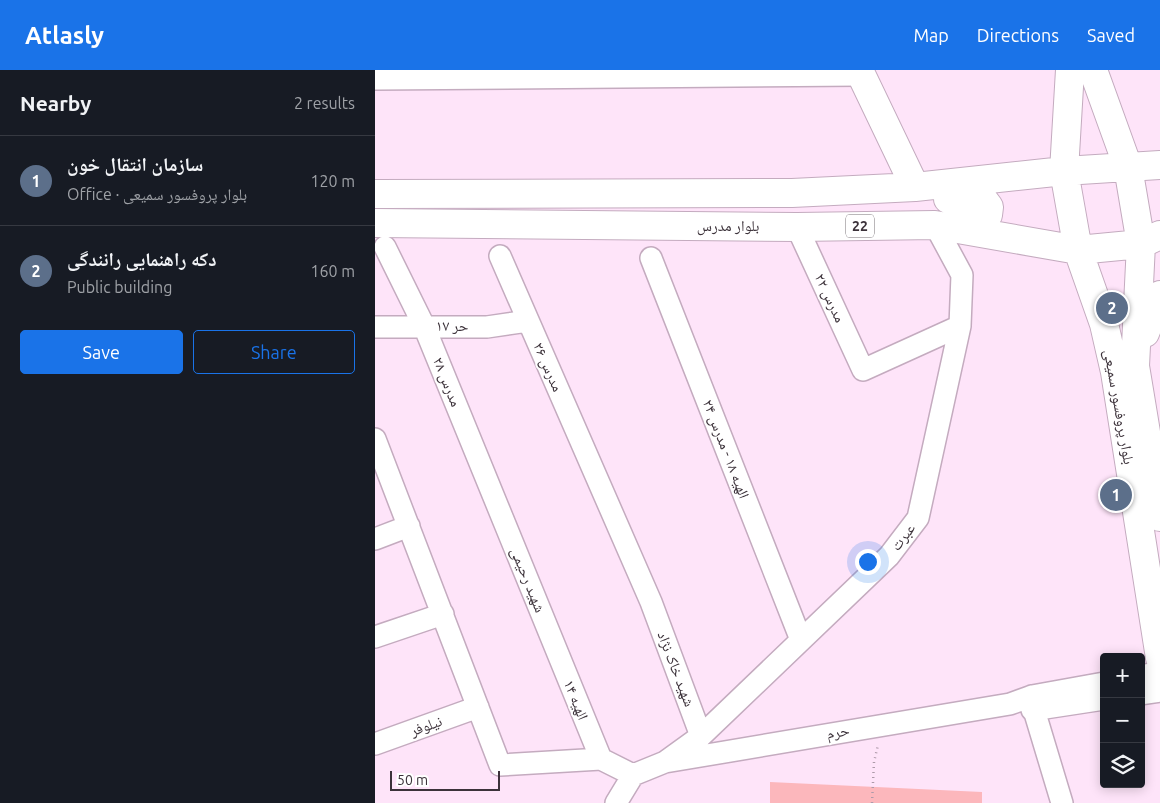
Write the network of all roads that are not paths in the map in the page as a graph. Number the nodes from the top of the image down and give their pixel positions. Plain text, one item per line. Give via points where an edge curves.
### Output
1 (1070, 70) edge
2 (1093, 70) edge
3 (860, 72) edge
4 (375, 79) edge
5 (1160, 165) edge
6 (1128, 167) junction
7 (1064, 171) junction
8 (915, 187) junction
9 (792, 192) junction
10 (375, 194) edge
11 (942, 226) junction
12 (797, 227) junction
13 (380, 235) edge
14 (1151, 239) edge
15 (1078, 250) junction
16 (500, 256) dead end
17 (651, 258) dead end
18 (1160, 295) edge
19 (528, 321) junction
20 (424, 326) junction
21 (960, 326) junction
22 (375, 327) edge
23 (1135, 366) junction
24 (376, 439) edge
25 (1154, 442) edge
26 (1160, 517) edge
27 (503, 520) joint
28 (409, 526) junction
29 (375, 539) edge
30 (651, 602) joint
31 (443, 614) junction
32 (375, 637) edge
33 (552, 640) joint
34 (801, 640) junction
35 (1158, 646) edge
36 (1145, 654) edge
37 (1160, 672) edge
38 (1145, 675) edge
39 (1100, 684) edge
40 (1160, 691) edge
41 (1145, 693) edge
42 (1100, 699) edge
43 (1033, 703) junction
44 (478, 707) junction
45 (701, 736) junction
46 (375, 744) edge
47 (601, 759) junction
48 (665, 762) junction
49 (633, 775) junction
50 (616, 803) edge
51 (1062, 803) edge

1 - 7 main road, بلوار پروفسور سمیعی
2 - 6 main road, بلوار پروفسور سمیعی
3 - 4 street
3 - 8 main road
5 - 6 main road
6 - 7 main road
6 - 14 main road, بلوار پروفسور سمیعی
7 - 8 main road
7 - 15 main road, بلوار پروفسور سمیعی
8 - 9 main road
9 - 10 main road
9 - 11 main road via 839,202 869,203 975,197 983,199 989,206 984,221
11 - 12 main road, بلوار مدرس / 22
11 - 15 main road, بلوار مدرس / 22
11 - 21 street, عبرت via 962,276
12 - 13 main road, بلوار مدرس / 22
12 - 21 street, مدرس ۲۲ via 863,370
13 - 20 street, مدرس ۲۸
14 - 15 main road, 22
14 - 23 main road, بلوار پروفسور سمیعی
15 - 35 main road, بلوار پروفسور سمیعی via 1104,324 1115,372
16 - 19 street, مدرس ۲۶
17 - 34 street, الهیه ۱۸ - مدرس ۲۴
18 - 23 main road
19 - 20 street, حر ۱۷ via 487,327
19 - 30 street, مدرس ۲۶
20 - 22 street, حر ۱۷
20 - 27 street, مدرس ۲۸
21 - 34 street, عبرت via 918,518 889,556
23 - 25 main road, بلوار پروفسور سمیعی
24 - 28 street
25 - 26 main road, بلوار پروفسور سمیعی
27 - 33 street, شهید رحیمی
28 - 29 street
28 - 31 street
30 - 45 street, شهید خاک نژاد
31 - 32 street
31 - 44 street
33 - 47 street, الهیه ۱۴
34 - 45 street, عبرت
35 - 36 main road
37 - 38 street
39 - 43 street, حرم
40 - 41 street
42 - 43 street, حرم
43 - 48 street, حرم via 884,724
43 - 51 street
44 - 46 street, نیلوفر
44 - 47 street via 500,765
45 - 48 street, عبرت
47 - 49 street
48 - 49 street
49 - 50 street

